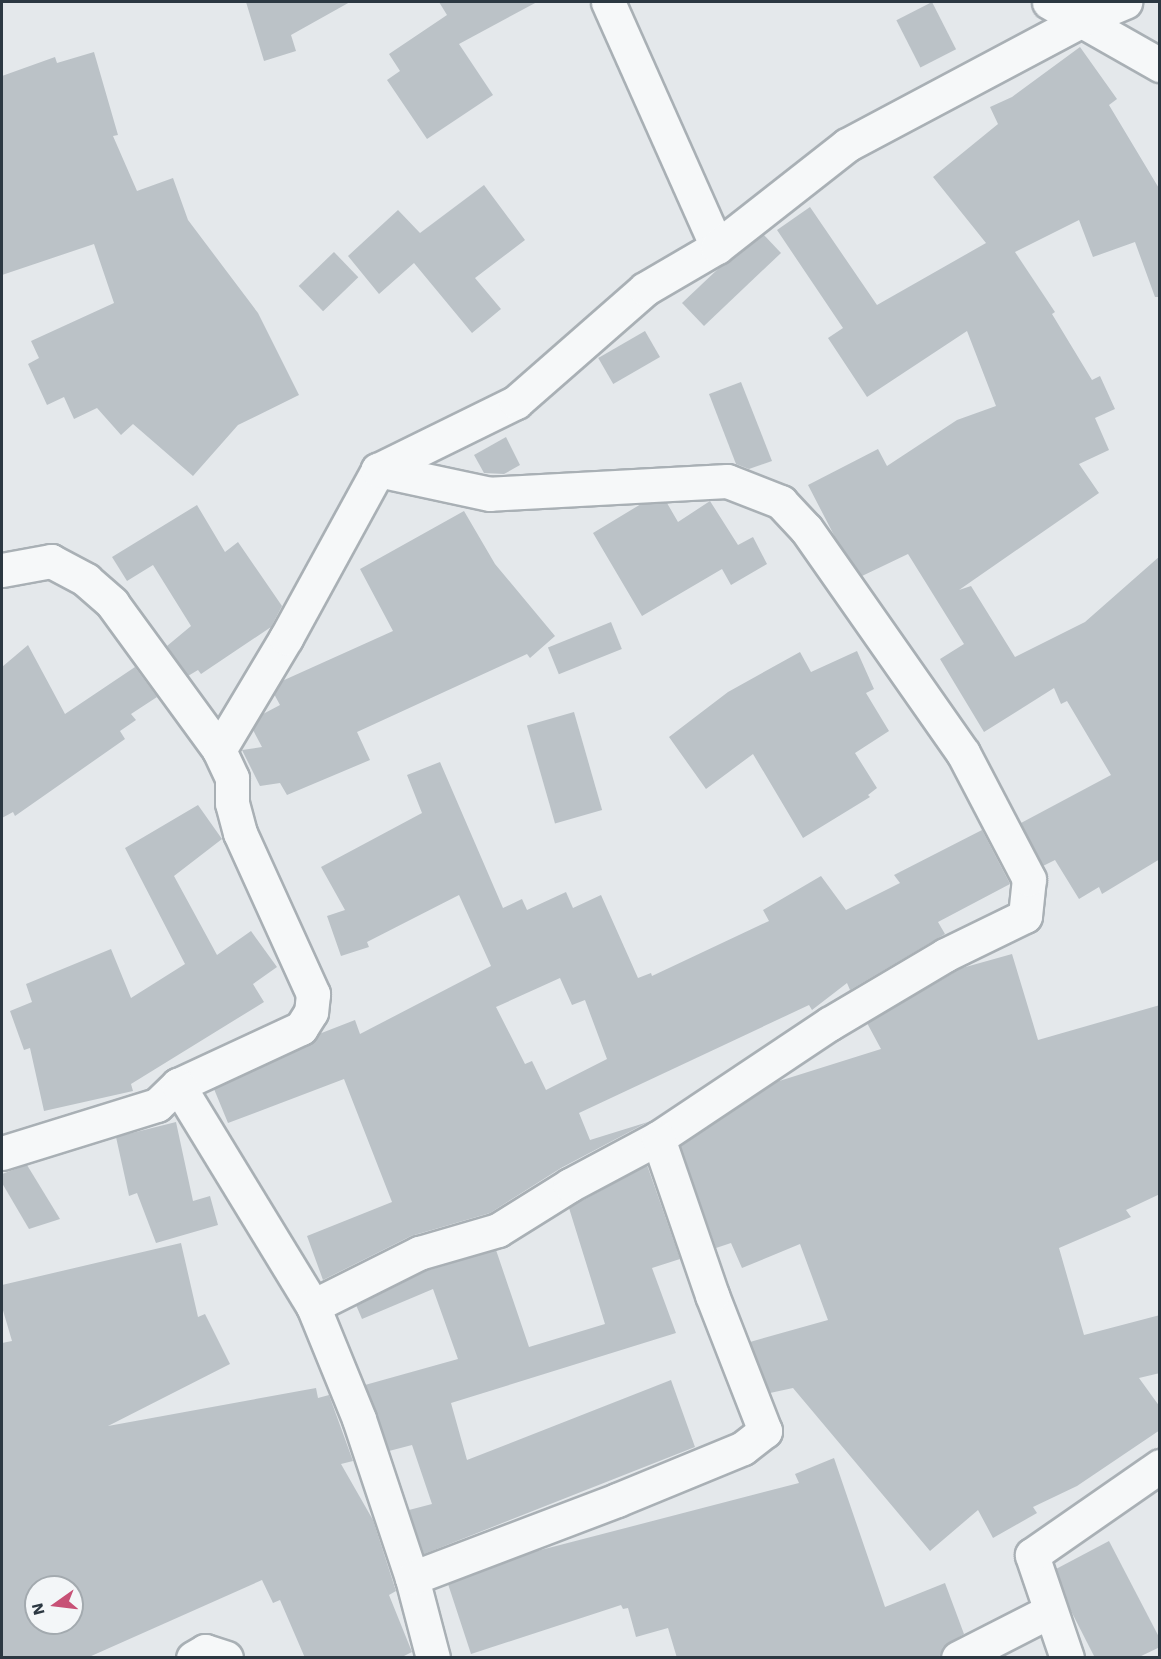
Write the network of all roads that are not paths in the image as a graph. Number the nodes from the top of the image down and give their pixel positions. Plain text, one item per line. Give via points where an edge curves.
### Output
1 (608, 2) edge
2 (1049, 2) edge
3 (1125, 2) edge
4 (1082, 20) junction
5 (1160, 65) edge
6 (717, 247) junction
7 (378, 470) junction
8 (2, 570) edge
9 (219, 750) junction
10 (178, 1085) junction
11 (658, 1138) junction
12 (2, 1153) edge
13 (313, 1306) junction
14 (1160, 1466) edge
15 (412, 1578) junction
16 (1050, 1611) junction
17 (193, 1658) edge
18 (226, 1658) edge
19 (433, 1658) edge
20 (958, 1658) edge
21 (1067, 1658) edge

1 - 6 street
2 - 4 street
3 - 4 street
4 - 5 street
4 - 6 street via 847,145
6 - 7 street via 645,289 516,402
7 - 9 street
7 - 11 street via 490,494 727,480 781,502 806,529 963,753 1029,879 1025,916 945,955 829,1024
8 - 9 street via 51,561 86,580 112,603
9 - 10 street via 232,778 232,803 240,833 313,994 311,1012 301,1028
10 - 12 street via 157,1105
10 - 13 street
11 - 13 street via 570,1185 498,1230 419,1253
11 - 15 street via 712,1295 765,1431 743,1448 701,1466
13 - 15 street via 359,1419
14 - 16 street via 1032,1555
15 - 19 street
16 - 20 street
16 - 21 street
17 - 18 street via 205,1651

